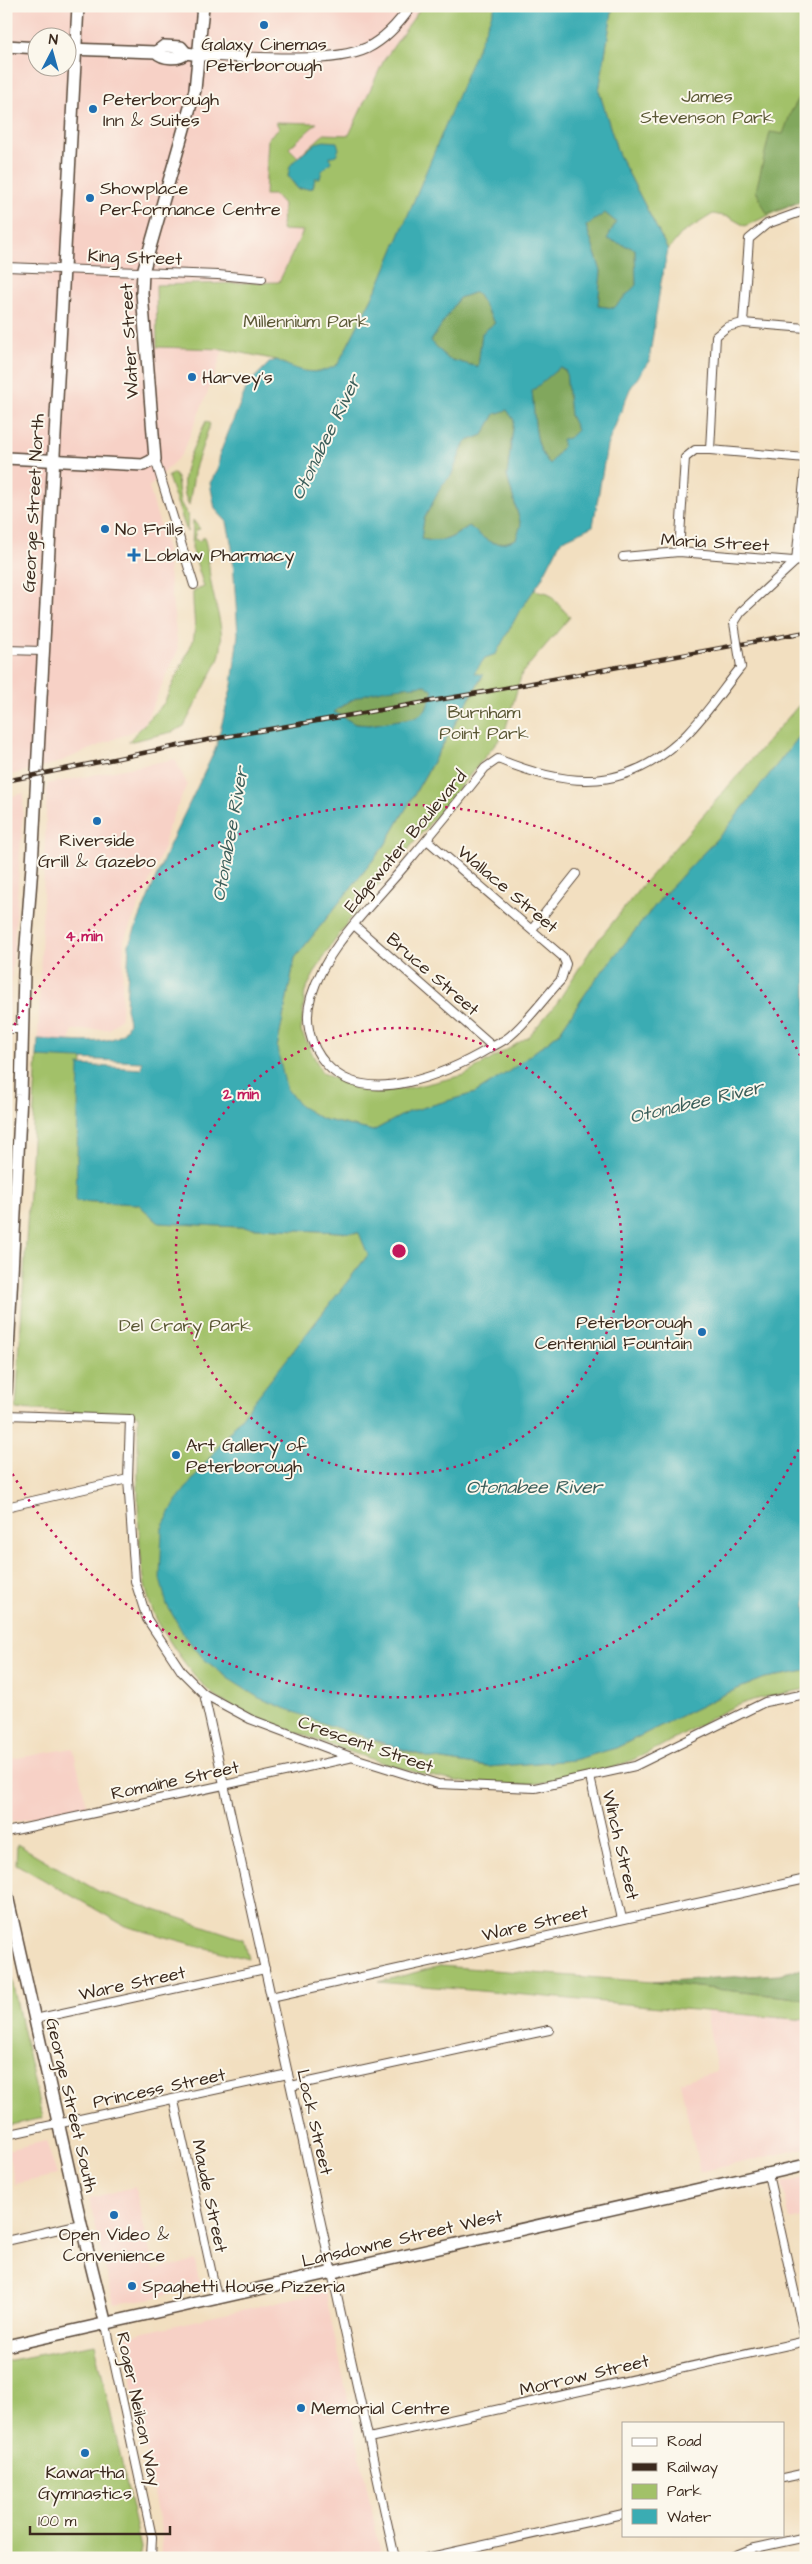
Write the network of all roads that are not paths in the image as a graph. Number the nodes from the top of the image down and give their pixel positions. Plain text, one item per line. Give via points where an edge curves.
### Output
1 (78, 6) edge
2 (203, 6) edge
3 (411, 6) edge
4 (75, 28) edge
5 (6, 46) edge
6 (28, 47) edge
7 (78, 49) edge
8 (200, 55) junction
9 (71, 78) edge
10 (806, 210) edge
11 (6, 267) edge
12 (63, 270) junction
13 (143, 272) junction
14 (262, 279) dead end
15 (743, 323) junction
16 (806, 328) edge
17 (710, 450) junction
18 (6, 458) edge
19 (155, 459) junction
20 (806, 459) edge
21 (53, 460) junction
22 (75, 462) junction
23 (53, 492) junction
24 (679, 552) junction
25 (623, 557) dead end
26 (796, 562) junction
27 (806, 562) edge
28 (194, 585) dead end
29 (6, 650) edge
30 (43, 651) junction
31 (427, 840) junction
32 (576, 874) dead end
33 (354, 925) junction
34 (533, 928) junction
35 (566, 964) joint
36 (6, 1029) edge
37 (22, 1029) junction
38 (492, 1046) junction
39 (10, 1224) edge
40 (6, 1392) edge
41 (6, 1415) edge
42 (128, 1479) junction
43 (6, 1507) edge
44 (204, 1694) junction
45 (806, 1694) edge
46 (351, 1757) junction
47 (590, 1777) junction
48 (224, 1785) junction
49 (6, 1832) edge
50 (806, 1879) edge
51 (6, 1891) edge
52 (622, 1919) junction
53 (265, 1969) junction
54 (272, 1997) junction
55 (34, 2019) junction
56 (550, 2030) dead end
57 (288, 2074) junction
58 (291, 2086) junction
59 (174, 2100) junction
60 (58, 2124) junction
61 (6, 2136) edge
62 (806, 2165) edge
63 (768, 2174) junction
64 (81, 2224) junction
65 (6, 2241) edge
66 (333, 2271) junction
67 (217, 2297) junction
68 (106, 2325) junction
69 (806, 2342) edge
70 (6, 2346) edge
71 (369, 2438) junction
72 (806, 2473) edge
73 (784, 2478) edge
74 (622, 2514) edge
75 (806, 2537) edge
76 (151, 2558) edge
77 (395, 2558) edge
78 (426, 2558) edge
79 (729, 2558) edge

1 - 4 main road, George Street North
2 - 8 main road, Water Street
3 - 8 street via 388,33 367,48 333,57
5 - 6 main road
7 - 8 main road via 156,52 162,47 181,47 186,54
8 - 13 main road, Water Street via 196,90
9 - 12 main road, George Street North
10 - 15 street via 767,224 749,240
11 - 12 street, King Street
12 - 13 street, King Street
12 - 21 main road, George Street North
13 - 14 street, King Street
13 - 19 main road, Water Street
15 - 16 street
15 - 17 street via 727,326 716,336
17 - 20 street
17 - 24 street via 695,450 685,458
18 - 21 main road
19 - 22 main road via 142,465
19 - 28 street, Water Street
20 - 26 street
21 - 22 main road
21 - 23 main road, George Street North
22 - 23 main road via 62,469
23 - 30 main road, George Street North
24 - 25 street, Maria Street
24 - 26 street, Maria Street
26 - 27 street, Maria Street
26 - 31 street, Edgewater Boulevard, bridge via 741,612 734,623 741,667 688,734 653,762 611,779 590,782 569,781 498,760 485,768
29 - 30 street
30 - 37 main road, George Street North
31 - 33 street, Edgewater Boulevard
31 - 34 street, Wallace Street
32 - 34 street
33 - 38 street, Bruce Street
33 - 38 street, Edgewater Boulevard via 325,964 309,1007 310,1037 318,1052 340,1077 362,1084 392,1085 466,1062
34 - 35 street, Wallace Street via 563,957
35 - 38 street, Edgewater Boulevard via 561,980 511,1036
36 - 37 street
37 - 39 main road, George Street North
39 - 40 main road, George Street North
41 - 42 street, Crescent Street via 130,1419
42 - 43 street
42 - 44 street, Crescent Street via 135,1581 147,1619 182,1672
44 - 46 street, Crescent Street via 250,1719
44 - 48 street, Lock Street
45 - 47 street, Crescent Street via 765,1702 636,1766
46 - 47 street, Crescent Street via 438,1784 462,1787 535,1788
46 - 48 street, Romaine Street
47 - 52 street, Winch Street
48 - 49 street, Romaine Street
48 - 53 street, Lock Street
50 - 52 street, Ware Street
51 - 55 main road, George Street South
52 - 54 street, Ware Street
53 - 54 street, Lock Street
53 - 55 street, Ware Street
54 - 57 street, Lock Street
55 - 60 main road, George Street South
56 - 58 street
57 - 58 street, Lock Street
57 - 59 street, Princess Street
58 - 66 street, Lock Street
59 - 60 street, Princess Street
59 - 67 street, Maude Street
60 - 61 street, Princess Street
60 - 64 main road, George Street South
62 - 63 main road, Lansdowne Street West
63 - 66 main road, Lansdowne Street West
63 - 69 street
64 - 65 street
64 - 68 main road, George Street South
66 - 67 main road, Lansdowne Street West
66 - 71 street, Lock Street
67 - 68 main road, Lansdowne Street West
68 - 70 main road, Lansdowne Street West
68 - 76 street, Roger Neilson Way via 152,2537
69 - 71 street, Morrow Street
71 - 77 street, Lock Street
72 - 73 street
74 - 78 street
75 - 79 street via 751,2549

